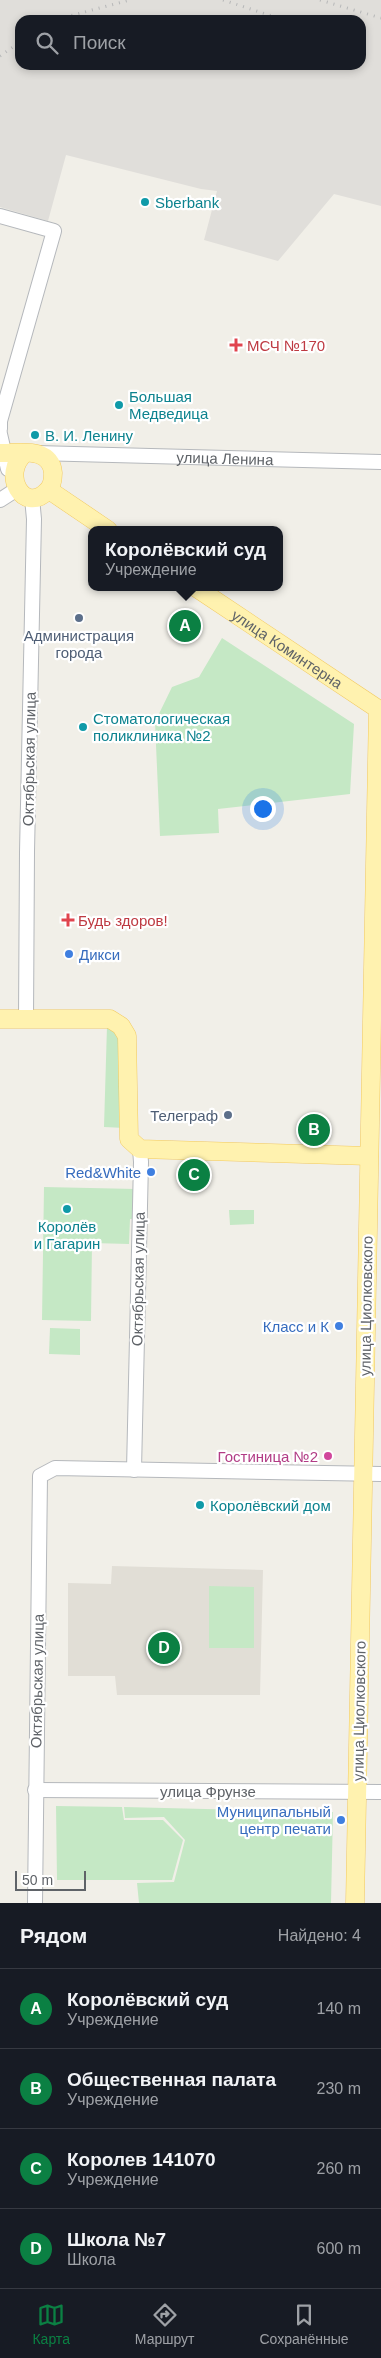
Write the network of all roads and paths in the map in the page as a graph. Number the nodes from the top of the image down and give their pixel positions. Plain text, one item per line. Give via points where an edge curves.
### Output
1 (0, 216) edge
2 (0, 429) edge
3 (0, 434) edge
4 (30, 453) junction
5 (69, 454) junction
6 (3, 458) edge
7 (381, 462) edge
8 (52, 467) junction
9 (49, 490) junction
10 (7, 496) edge
11 (32, 498) junction
12 (102, 526) edge
13 (201, 591) edge
14 (380, 709) edge
15 (0, 1019) edge
16 (26, 1019) junction
17 (134, 1144) junction
18 (375, 1157) edge
19 (134, 1470) junction
20 (363, 1474) junction
21 (381, 1474) edge
22 (35, 1790) junction
23 (358, 1792) junction
24 (381, 1792) edge
25 (36, 1903) edge
26 (355, 1903) edge

1 - 2 street via 54,231
3 - 6 street
4 - 5 street, улица Ленина
4 - 6 main road, улица Ленина
4 - 8 main road via 46,458
5 - 7 street, улица Ленина
5 - 8 street
6 - 10 main road via 8,480
8 - 9 main road via 53,479
9 - 11 main road
9 - 12 main road
10 - 11 main road
11 - 16 street, Октябрьская улица
13 - 14 main road, улица Коминтерна
14 - 18 main road, улица Циолковского
15 - 16 main road
16 - 17 main road via 110,1019 121,1026 127,1036
17 - 18 main road
17 - 19 street, Октябрьская улица via 141,1162
18 - 20 main road, улица Циолковского
19 - 20 street
19 - 22 street, Октябрьская улица via 55,1468 40,1476
20 - 21 street
20 - 23 main road, улица Циолковского
22 - 23 street, улица Фрунзе
22 - 25 street, Октябрьская улица
23 - 24 street, улица Фрунзе
23 - 26 main road, улица Циолковского

